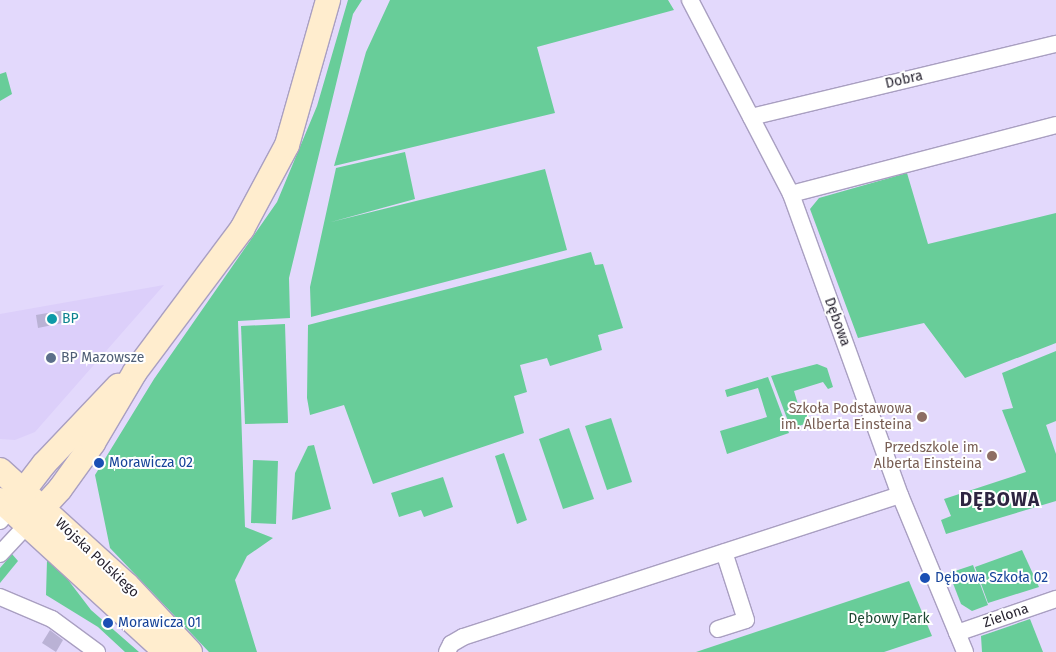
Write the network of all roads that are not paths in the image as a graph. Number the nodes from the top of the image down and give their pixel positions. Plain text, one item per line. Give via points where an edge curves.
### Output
1 (328, 0) edge
2 (690, 0) edge
3 (1056, 44) edge
4 (752, 117) junction
5 (1056, 125) edge
6 (791, 194) junction
7 (134, 372) junction
8 (0, 470) edge
9 (900, 495) junction
10 (8, 505) edge
11 (36, 516) junction
12 (724, 552) junction
13 (0, 554) edge
14 (0, 597) edge
15 (1056, 598) edge
16 (718, 629) dead end
17 (957, 633) junction
18 (97, 652) edge
19 (166, 652) edge
20 (190, 652) edge
21 (448, 652) edge
22 (965, 652) edge

1 - 7 street via 283,153 242,229
2 - 4 street, Dębowa
3 - 4 street, Dobra
4 - 6 street, Dębowa
5 - 6 street
6 - 9 street, Dębowa
7 - 10 street via 101,400
7 - 11 street via 93,443
8 - 10 street, Wojska Polskiego
9 - 12 street
9 - 17 street, Dębowa
10 - 11 street, Wojska Polskiego
11 - 13 street
11 - 19 street, Wojska Polskiego
11 - 20 street, Wojska Polskiego via 127,585
12 - 16 street via 746,620
12 - 21 street via 463,637 451,644
14 - 18 street via 52,619
15 - 17 street, Zielona
17 - 22 street, Dębowa

